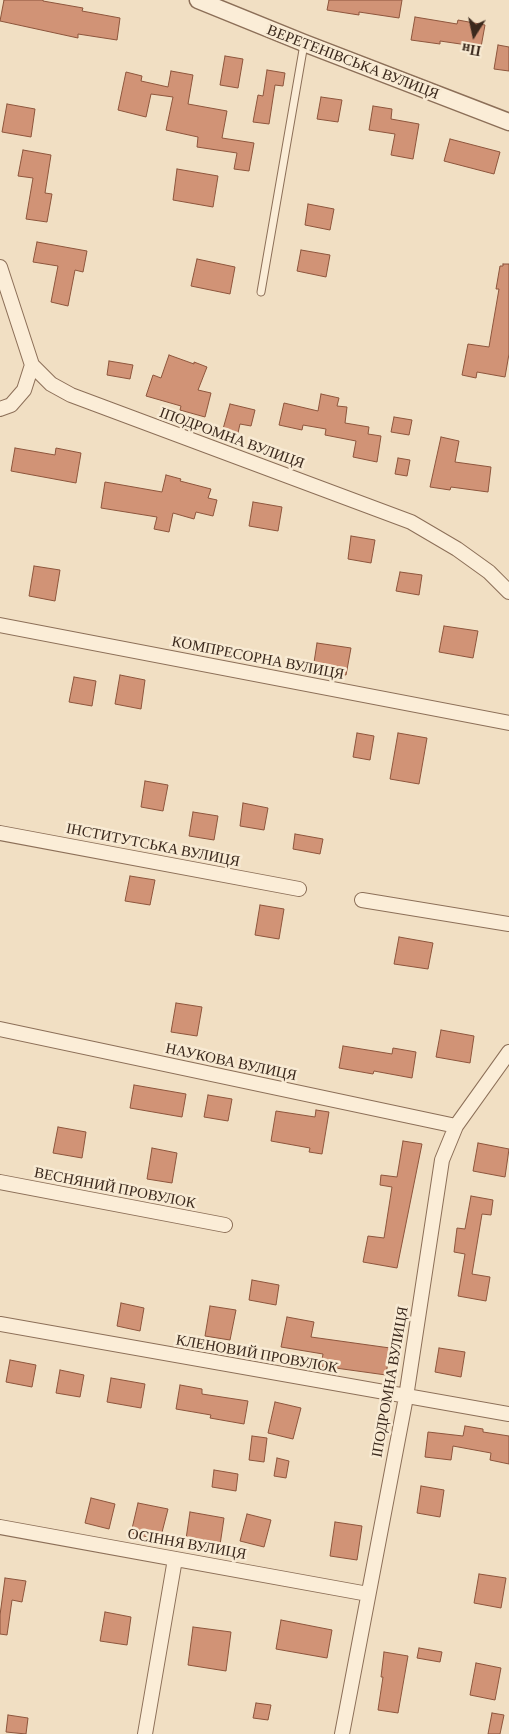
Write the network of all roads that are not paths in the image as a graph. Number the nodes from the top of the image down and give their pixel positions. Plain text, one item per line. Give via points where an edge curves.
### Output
1 (200, 0) edge
2 (304, 44) junction
3 (509, 122) edge
4 (0, 267) edge
5 (261, 292) dead end
6 (32, 365) junction
7 (0, 408) edge
8 (509, 592) edge
9 (0, 625) edge
10 (509, 723) edge
11 (0, 833) edge
12 (299, 889) dead end
13 (362, 900) dead end
14 (509, 924) edge
15 (0, 1029) edge
16 (509, 1052) edge
17 (456, 1126) junction
18 (0, 1182) edge
19 (225, 1225) dead end
20 (0, 1324) edge
21 (406, 1397) junction
22 (509, 1414) edge
23 (0, 1527) edge
24 (175, 1559) junction
25 (368, 1594) junction
26 (145, 1734) edge
27 (342, 1734) edge

1 - 2 street, ВЕРЕТЕНІВСЬКА ВУЛИЦЯ
2 - 3 street, ВЕРЕТЕНІВСЬКА ВУЛИЦЯ
2 - 5 lane
4 - 6 street, ІПОДРОМНА ВУЛИЦЯ
6 - 7 street via 24,390 12,405
6 - 8 street, ІПОДРОМНА ВУЛИЦЯ via 51,384 71,395 411,522 457,549 489,572
9 - 10 street, КОМПРЕСОРНА ВУЛИЦЯ
11 - 12 street, ІНСТИТУТСЬКА ВУЛИЦЯ
13 - 14 street
15 - 17 street, НАУКОВА ВУЛИЦЯ
16 - 17 street, ІПОДРОМНА ВУЛИЦЯ
17 - 21 street, ІПОДРОМНА ВУЛИЦЯ via 442,1160
18 - 19 street, ВЕСНЯНИЙ ПРОВУЛОК
20 - 21 street, КЛЕНОВИЙ ПРОВУЛОК
21 - 22 street, КЛЕНОВИЙ ПРОВУЛОК
21 - 25 street, ІПОДРОМНА ВУЛИЦЯ
23 - 24 street, ОСІННЯ ВУЛИЦЯ
24 - 25 street, ОСІННЯ ВУЛИЦЯ
24 - 26 street
25 - 27 street, ІПОДРОМНА ВУЛИЦЯ

